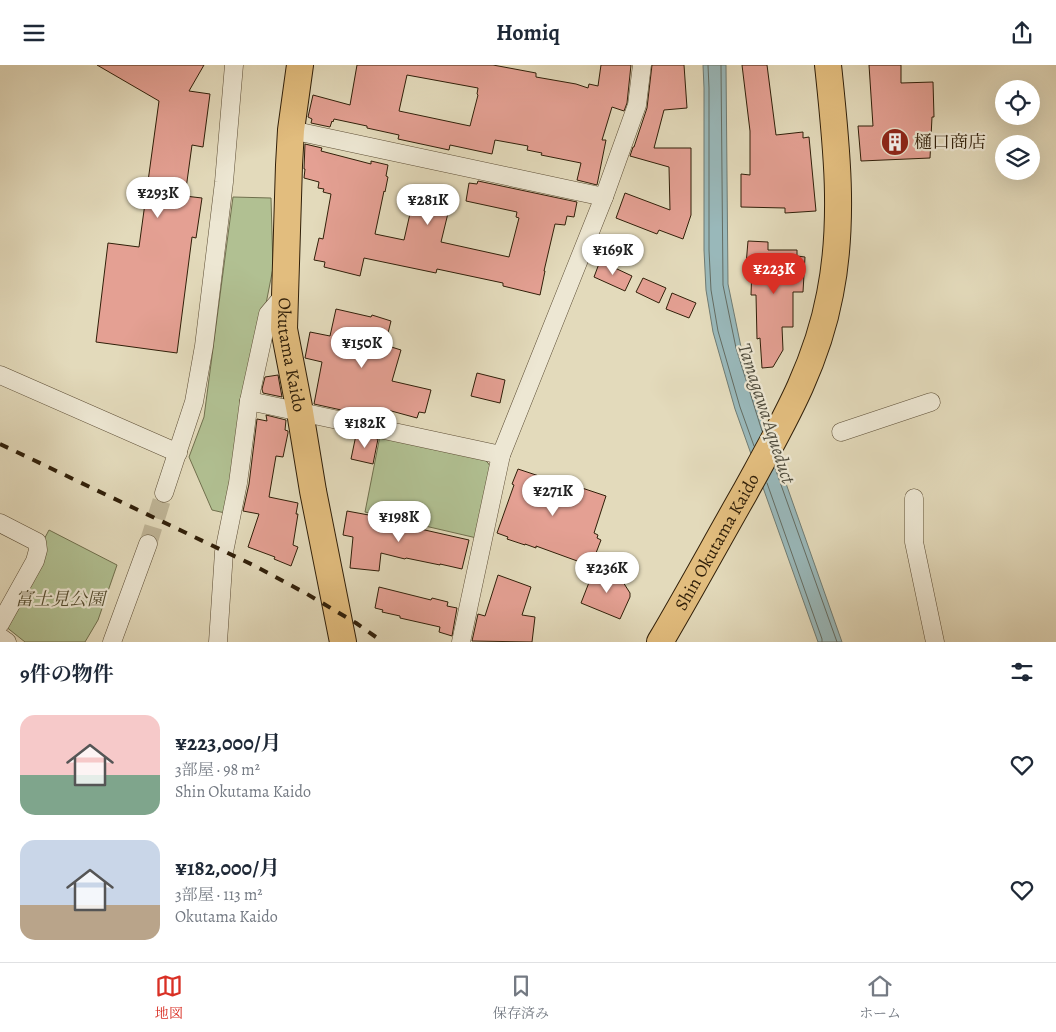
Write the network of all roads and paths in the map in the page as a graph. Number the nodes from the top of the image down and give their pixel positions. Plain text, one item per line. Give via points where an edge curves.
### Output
1 (234, 65) edge
2 (300, 65) edge
3 (642, 65) edge
4 (828, 65) edge
5 (291, 130) junction
6 (604, 197) junction
7 (285, 294) junction
8 (0, 375) edge
9 (249, 401) junction
10 (931, 402) dead end
11 (300, 412) junction
12 (841, 432) dead end
13 (178, 453) junction
14 (500, 455) junction
15 (164, 493) tunnel mouth
16 (914, 498) dead end
17 (0, 523) edge
18 (148, 544) tunnel mouth
19 (0, 625) edge
20 (0, 637) edge
21 (7, 642) edge
22 (112, 642) edge
23 (218, 642) edge
24 (343, 642) edge
25 (461, 642) edge
26 (660, 642) edge
27 (935, 642) edge

1 - 13 street via 204,346 194,402
2 - 5 main road, Okutama Kaido
3 - 6 street via 637,105
4 - 26 main road, Shin Okutama Kaido via 835,133 838,237 830,295 814,356 790,410
5 - 6 street
5 - 7 main road, Okutama Kaido
6 - 14 street
7 - 9 street via 268,314
7 - 11 main road, Okutama Kaido via 284,329
8 - 13 street
9 - 11 street
9 - 23 street via 238,483 224,552
10 - 12 street
11 - 14 street
11 - 24 main road, Okutama Kaido
13 - 15 street
14 - 25 street
16 - 27 street via 914,541
17 - 19 street via 37,543 38,550
18 - 22 street
20 - 21 street

